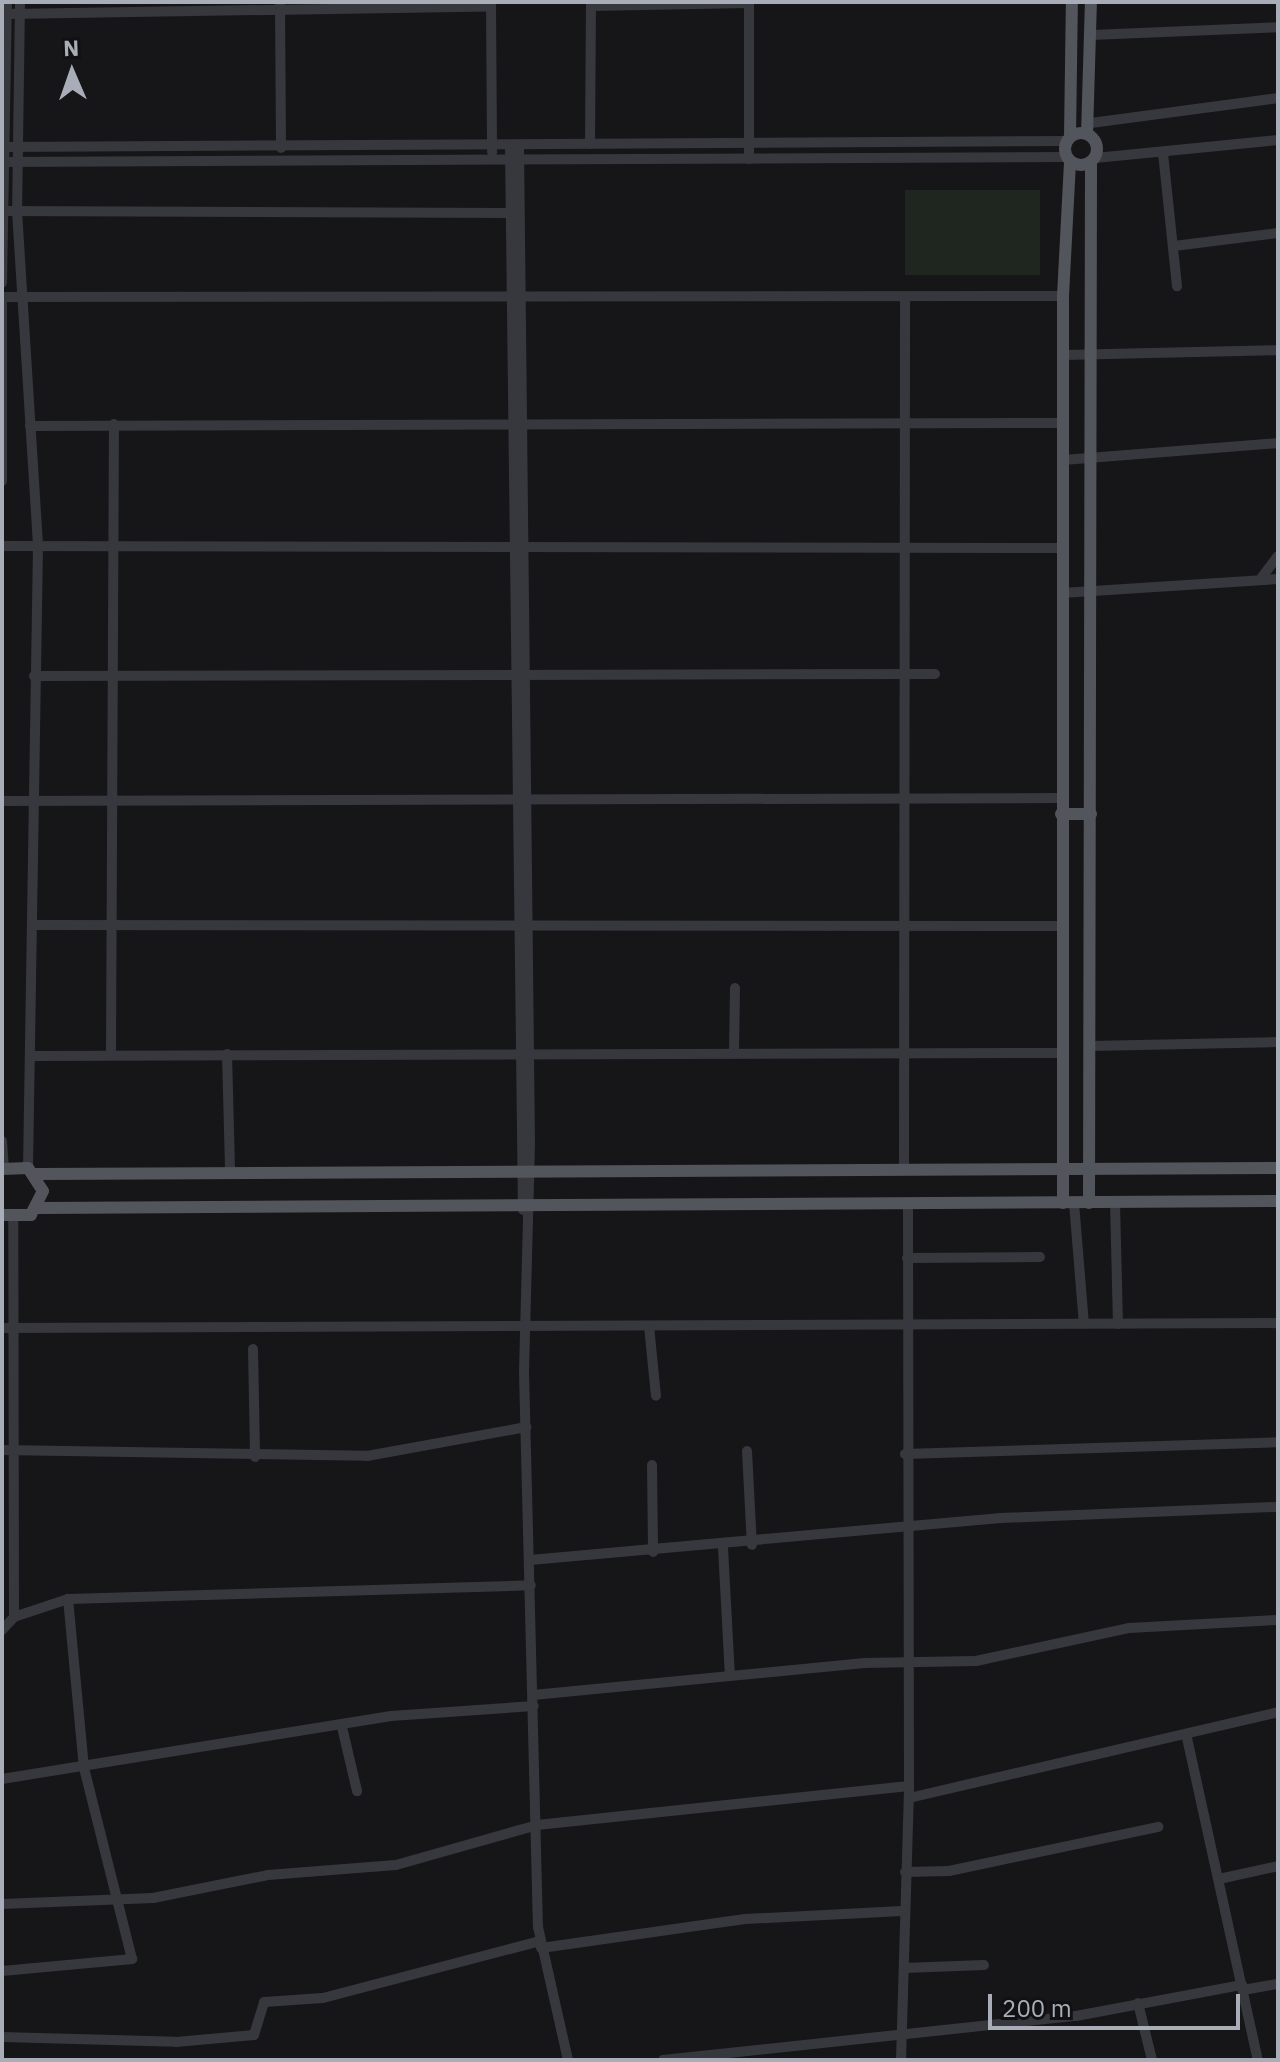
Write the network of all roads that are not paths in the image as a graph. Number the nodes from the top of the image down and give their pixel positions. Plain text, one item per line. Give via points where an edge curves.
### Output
1 (749, 2) edge
2 (1072, 2) edge
3 (1091, 2) edge
4 (491, 4) edge
5 (591, 4) edge
6 (194, 5) edge
7 (280, 5) edge
8 (8, 8) edge
9 (20, 8) edge
10 (1278, 27) edge
11 (1091, 35) junction
12 (1278, 98) edge
13 (1089, 128) junction
14 (1069, 139) junction
15 (1278, 140) edge
16 (750, 142) junction
17 (590, 144) junction
18 (3, 147) edge
19 (18, 147) junction
20 (492, 147) junction
21 (515, 147) junction
22 (281, 148) junction
23 (1163, 153) junction
24 (749, 159) junction
25 (1069, 159) junction
26 (492, 160) junction
27 (1093, 160) junction
28 (516, 161) junction
29 (8, 162) edge
30 (2, 211) edge
31 (17, 211) junction
32 (513, 213) junction
33 (1278, 233) edge
34 (1174, 246) junction
35 (2, 283) edge
36 (1177, 286) dead end
37 (26, 295) junction
38 (517, 295) junction
39 (1063, 296) junction
40 (2, 298) edge
41 (905, 299) junction
42 (1278, 350) edge
43 (1064, 355) junction
44 (1091, 355) junction
45 (906, 421) junction
46 (3, 423) edge
47 (518, 423) junction
48 (1064, 423) junction
49 (114, 424) junction
50 (30, 426) junction
51 (1278, 443) edge
52 (1091, 459) junction
53 (1063, 460) junction
54 (2, 481) edge
55 (2, 546) edge
56 (38, 546) junction
57 (519, 547) junction
58 (113, 548) junction
59 (904, 548) junction
60 (1063, 548) junction
61 (1278, 556) edge
62 (1262, 577) junction
63 (1278, 579) edge
64 (1091, 592) junction
65 (1062, 593) junction
66 (904, 674) junction
67 (935, 674) dead end
68 (112, 675) junction
69 (520, 675) junction
70 (34, 676) junction
71 (112, 795) junction
72 (520, 798) junction
73 (904, 798) junction
74 (1061, 798) junction
75 (2, 801) edge
76 (35, 802) junction
77 (1061, 814) junction
78 (1091, 814) junction
79 (112, 924) junction
80 (36, 925) junction
81 (520, 925) junction
82 (904, 925) junction
83 (1060, 926) junction
84 (735, 988) dead end
85 (1278, 1042) edge
86 (1090, 1046) junction
87 (522, 1051) junction
88 (734, 1052) junction
89 (904, 1052) junction
90 (1061, 1053) junction
91 (111, 1054) junction
92 (227, 1054) junction
93 (32, 1056) junction
94 (2, 1141) edge
95 (524, 1168) junction
96 (904, 1168) junction
97 (1278, 1168) edge
98 (3, 1169) edge
99 (1063, 1169) junction
100 (1088, 1169) junction
101 (32, 1171) junction
102 (230, 1171) junction
103 (1278, 1201) edge
104 (1115, 1202) junction
105 (1069, 1203) junction
106 (1089, 1203) junction
107 (908, 1205) junction
108 (524, 1207) junction
109 (37, 1208) junction
110 (8, 1217) edge
111 (1040, 1257) dead end
112 (907, 1258) junction
113 (1278, 1323) edge
114 (1084, 1324) junction
115 (1118, 1324) junction
116 (525, 1326) junction
117 (649, 1326) junction
118 (906, 1327) junction
119 (7, 1328) edge
120 (253, 1349) dead end
121 (656, 1396) dead end
122 (526, 1427) junction
123 (1278, 1442) edge
124 (7, 1450) edge
125 (747, 1451) dead end
126 (905, 1454) junction
127 (255, 1457) junction
128 (652, 1465) dead end
129 (1278, 1507) edge
130 (906, 1531) junction
131 (752, 1545) junction
132 (723, 1548) junction
133 (653, 1552) junction
134 (530, 1560) junction
135 (531, 1585) junction
136 (68, 1599) junction
137 (14, 1617) junction
138 (1278, 1620) edge
139 (2, 1630) edge
140 (907, 1663) junction
141 (730, 1676) junction
142 (533, 1700) junction
143 (1278, 1712) edge
144 (342, 1727) junction
145 (1187, 1738) junction
146 (84, 1768) junction
147 (2, 1779) edge
148 (357, 1791) dead end
149 (909, 1792) junction
150 (537, 1825) junction
151 (1158, 1827) dead end
152 (1278, 1866) edge
153 (905, 1872) junction
154 (1219, 1879) junction
155 (119, 1899) junction
156 (2, 1904) edge
157 (902, 1911) junction
158 (541, 1944) junction
159 (984, 1965) dead end
160 (904, 1968) junction
161 (2, 1971) edge
162 (1278, 1984) edge
163 (1242, 1987) junction
164 (1138, 2003) junction
165 (902, 2032) junction
166 (2, 2037) edge
167 (568, 2060) edge
168 (663, 2060) edge
169 (901, 2060) edge
170 (1152, 2060) edge
171 (1258, 2060) edge

1 - 5 street
1 - 16 street
2 - 14 main road
3 - 11 main road
4 - 7 street
4 - 20 street
5 - 17 street
6 - 7 street
6 - 9 street
7 - 22 street
8 - 9 street
8 - 18 street
9 - 19 street
10 - 11 street
11 - 13 main road
12 - 13 street
13 - 14 main road
13 - 27 main road via 1097,144
14 - 16 street
14 - 25 main road
15 - 23 street
16 - 17 street
16 - 24 street
17 - 21 street
18 - 19 street
18 - 29 street
19 - 22 street
19 - 29 street
20 - 21 street
20 - 22 street
20 - 26 street
21 - 28 street
23 - 27 street
23 - 34 street
24 - 25 street
24 - 28 street
25 - 27 main road
25 - 39 main road
26 - 28 street
26 - 29 street
27 - 44 main road
28 - 32 street
28 - 38 street
29 - 30 street
29 - 31 street
30 - 31 street
30 - 35 street
31 - 32 street
31 - 37 street
32 - 38 street
33 - 34 street
34 - 36 street
37 - 38 street
37 - 40 street
37 - 50 street
38 - 41 street
38 - 47 street
39 - 41 street
39 - 43 main road
40 - 46 street
41 - 45 street
42 - 44 street
43 - 44 street
43 - 48 main road
44 - 52 main road
45 - 47 street
45 - 48 street
45 - 59 street
46 - 54 street
47 - 49 street
47 - 57 street
48 - 53 main road
49 - 50 street
49 - 58 street
50 - 56 street
51 - 52 street
52 - 53 street
52 - 64 main road
53 - 60 main road
55 - 56 street
56 - 58 street
56 - 70 street
57 - 58 street
57 - 59 street
57 - 69 street
58 - 68 street
59 - 60 street
59 - 66 street
60 - 65 main road
61 - 62 street
62 - 63 street
62 - 64 street
64 - 65 street
64 - 78 main road
65 - 74 main road
66 - 67 street
66 - 69 street
66 - 73 street
68 - 69 street
68 - 70 street
68 - 71 street
69 - 72 street
70 - 76 street
71 - 72 street
71 - 76 street
71 - 79 street
72 - 73 street
72 - 81 street
73 - 74 street
73 - 82 street
74 - 77 main road
75 - 76 street
76 - 80 street
77 - 78 main road
77 - 83 main road
78 - 86 main road
79 - 80 street
79 - 81 street
79 - 91 street
80 - 93 street
81 - 82 street
81 - 87 street
82 - 83 street
82 - 89 street
83 - 90 main road
84 - 88 street
85 - 86 street
86 - 100 main road
87 - 88 street
87 - 92 street
87 - 95 street
88 - 89 street
89 - 90 street
89 - 96 street
90 - 99 main road
91 - 92 street
91 - 93 street
92 - 102 street
93 - 101 street
94 - 98 street
95 - 96 main road
95 - 102 main road
95 - 108 street
96 - 99 main road
97 - 100 main road
98 - 101 main road
99 - 100 main road
99 - 105 main road
100 - 106 main road
101 - 102 main road
101 - 109 main road via 43,1191
103 - 104 main road
104 - 106 main road
104 - 115 street
105 - 106 main road
105 - 107 main road
105 - 114 street
107 - 108 main road
107 - 112 street
108 - 109 main road
108 - 116 street
109 - 110 main road
110 - 119 street
111 - 112 street
112 - 118 street
113 - 115 street
114 - 115 street
114 - 118 street
116 - 117 street
116 - 119 street
116 - 122 street
117 - 118 street
117 - 121 street
118 - 126 street
119 - 124 street
120 - 127 street
122 - 127 street via 399,1453
122 - 134 street
123 - 126 street
124 - 127 street
124 - 137 street
125 - 131 street
126 - 130 street
128 - 133 street
129 - 130 street via 1001,1518
130 - 131 street
130 - 140 street
131 - 132 street
132 - 133 street
132 - 141 street
133 - 134 street
134 - 135 street
135 - 136 street
135 - 142 street
136 - 137 street
136 - 146 street
137 - 139 street
138 - 140 street via 1129,1628 976,1661
140 - 141 street
140 - 149 street
141 - 142 street
142 - 144 street
142 - 150 street
143 - 145 street
144 - 146 street
144 - 148 street
145 - 149 street
145 - 154 street
146 - 147 street
146 - 155 street
149 - 150 street
149 - 153 street
150 - 155 street via 396,1865 268,1875
150 - 158 street
151 - 153 street via 949,1871
152 - 154 street
153 - 157 street
154 - 163 street
155 - 156 street
155 - 161 street via 132,1959
157 - 158 street via 745,1919
157 - 160 street
158 - 166 street via 323,1998 264,2002 254,2035 176,2042
158 - 167 street
159 - 160 street
160 - 165 street
162 - 163 street
163 - 164 street
163 - 171 street
164 - 165 street
164 - 170 street
165 - 168 street
165 - 169 street

